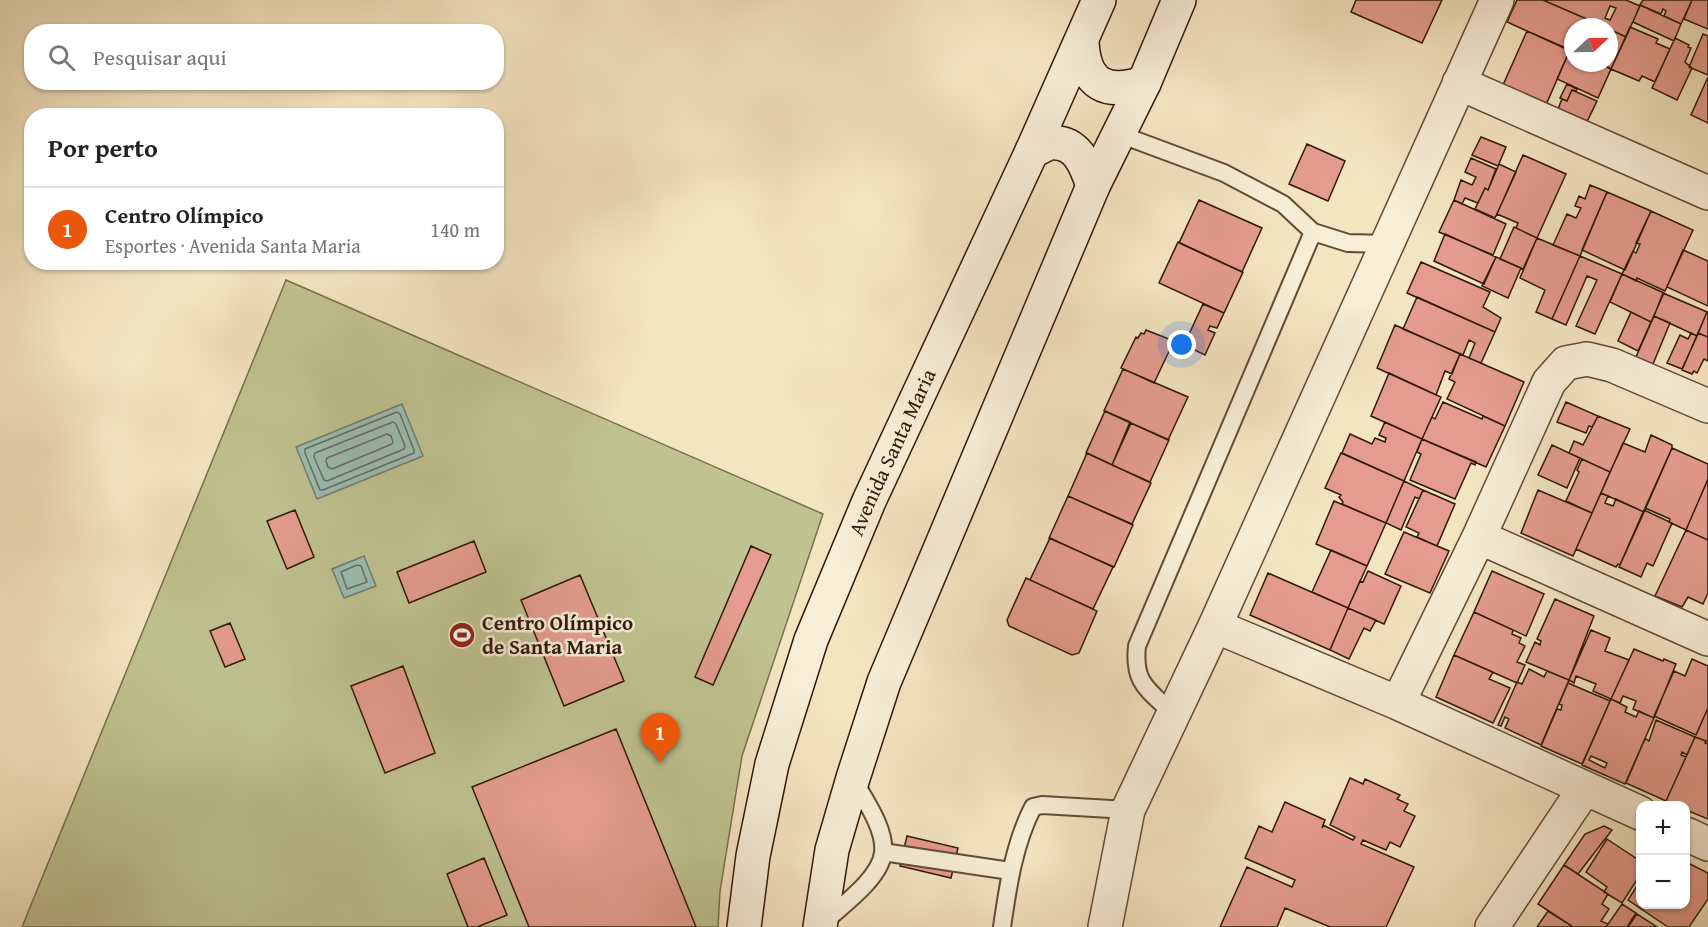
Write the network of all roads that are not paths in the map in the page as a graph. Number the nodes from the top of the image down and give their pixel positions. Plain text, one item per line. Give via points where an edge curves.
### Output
1 (1100, 0) edge
2 (1179, 0) edge
3 (1497, 0) edge
4 (1082, 43) junction
5 (1144, 83) junction
6 (1459, 83) junction
7 (1119, 134) junction
8 (1032, 151) junction
9 (1093, 186) junction
10 (1708, 194) edge
11 (1313, 232) junction
12 (1388, 244) junction
13 (1708, 406) edge
14 (1479, 537) junction
15 (1215, 626) junction
16 (1708, 639) edge
17 (1398, 703) junction
18 (1173, 714) junction
19 (853, 778) junction
20 (1585, 788) junction
21 (1128, 810) junction
22 (1636, 811) edge
23 (1690, 836) edge
24 (1708, 844) edge
25 (883, 852) junction
26 (1010, 871) junction
27 (820, 926) edge
28 (744, 927) edge
29 (1002, 927) edge
30 (1104, 927) edge
31 (1492, 927) edge

1 - 4 street, Avenida Santa Maria
2 - 5 street
3 - 6 street
4 - 5 street via 1086,67 1098,84 1127,88
4 - 8 street, Avenida Santa Maria
5 - 7 street
6 - 10 street
6 - 12 street
7 - 9 street
7 - 11 lane via 1224,173 1283,204
8 - 9 street via 1050,143 1069,145 1087,168
8 - 28 street, Avenida Santa Maria via 866,506 811,640 772,764 753,856
9 - 19 street via 884,682
11 - 12 lane via 1348,243
11 - 18 lane via 1137,646 1138,676
12 - 15 street
13 - 14 street via 1612,365 1587,359 1566,363 1549,382
14 - 16 street
14 - 17 street
15 - 17 street
15 - 18 street
17 - 20 street
18 - 21 street
19 - 25 lane via 871,810
19 - 27 street via 832,850
20 - 22 street
20 - 31 street
21 - 26 lane via 1033,807
21 - 30 street
23 - 24 street
25 - 26 lane
25 - 27 lane via 868,881
26 - 29 lane

